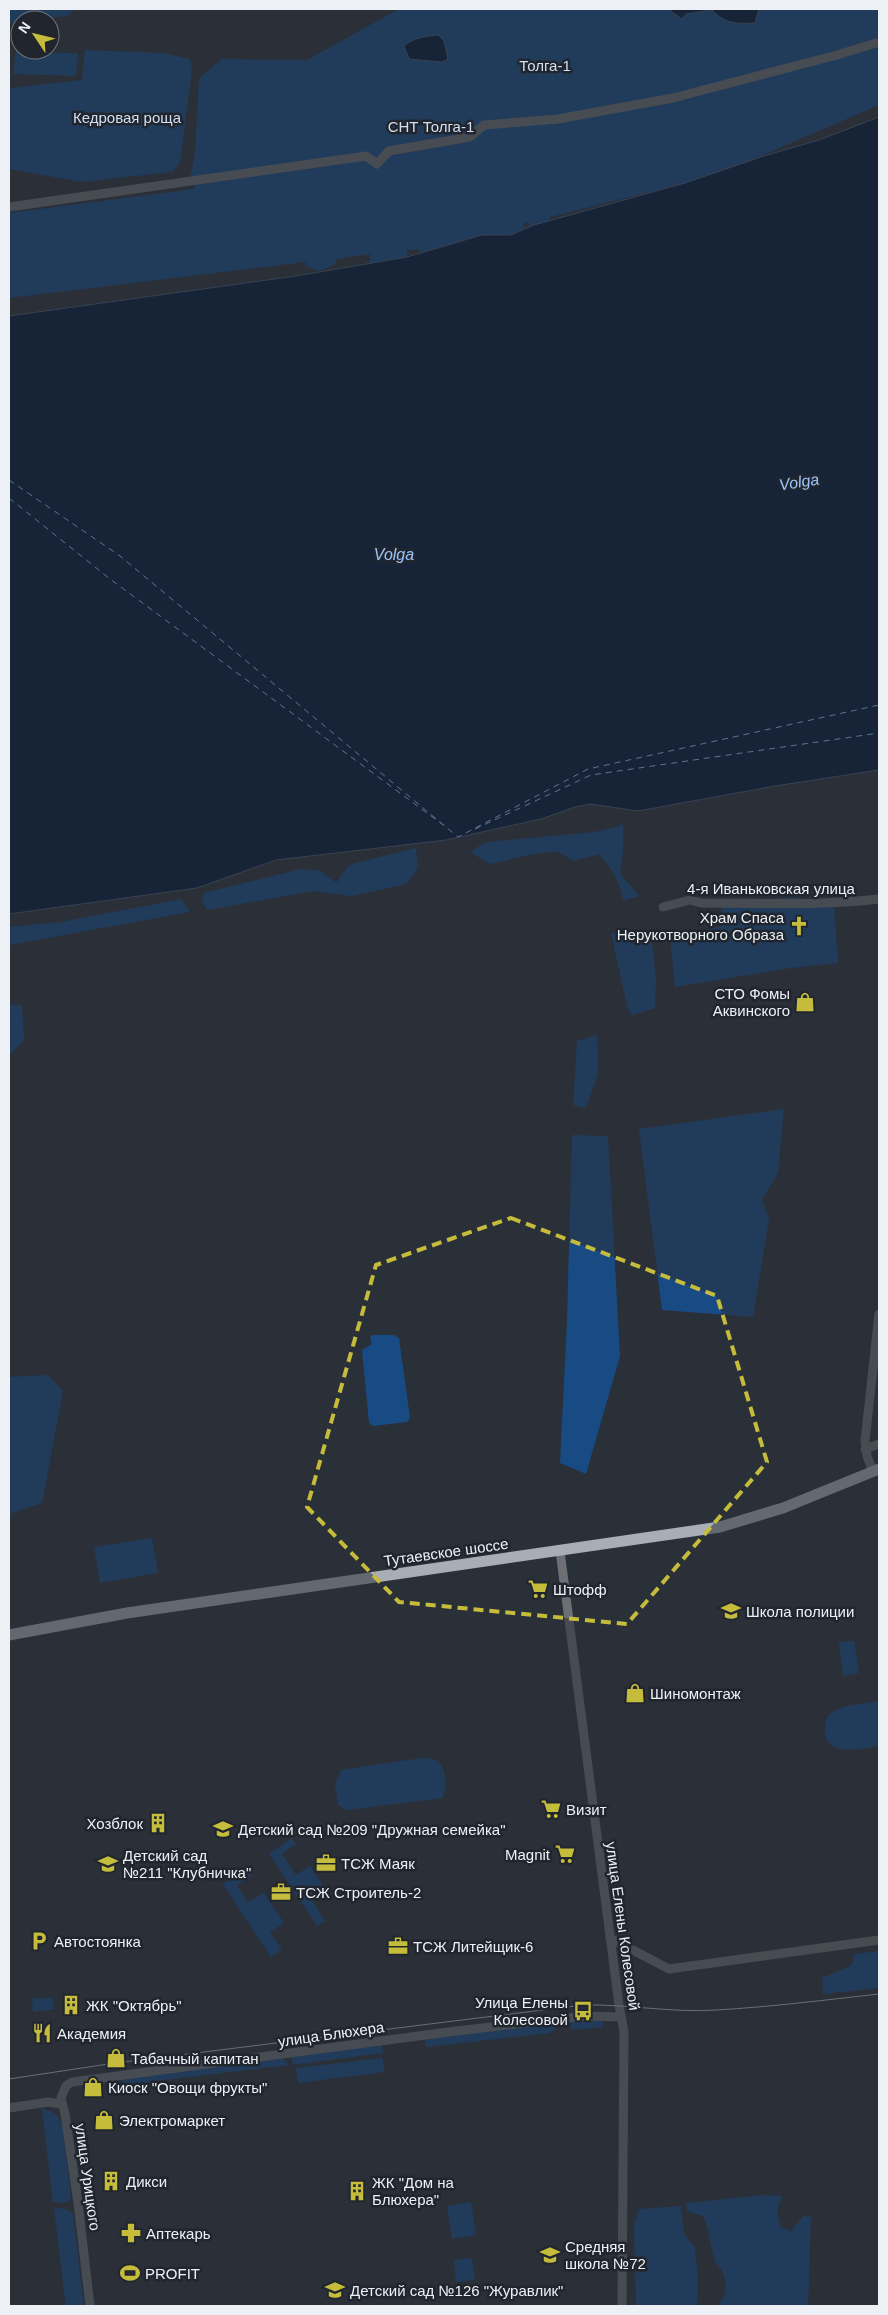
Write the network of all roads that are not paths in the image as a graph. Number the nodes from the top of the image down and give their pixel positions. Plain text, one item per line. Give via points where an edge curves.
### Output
1 (876, 43) dead end
2 (9, 207) edge
3 (879, 899) edge
4 (662, 907) dead end
5 (879, 1314) edge
6 (879, 1444) edge
7 (866, 1449) junction
8 (876, 1471) edge
9 (560, 1551) junction
10 (9, 1635) edge
11 (610, 1938) junction
12 (879, 1940) edge
13 (621, 2017) junction
14 (61, 2104) junction
15 (9, 2108) edge
16 (90, 2306) edge
17 (622, 2306) edge

1 - 2 street via 673,98 558,118 484,125 470,137 389,151 377,164 366,156
3 - 4 street, 4-я Иваньковская улица via 805,904 701,903 690,900
5 - 7 street
6 - 7 street
7 - 8 street
8 - 9 main road, Тутаевское шоссе via 783,1508 720,1527
9 - 10 main road, Тутаевское шоссе via 127,1612
9 - 11 street, улица Елены Колесовой
11 - 12 street via 669,1969
11 - 13 street, улица Елены Колесовой
13 - 14 street, улица Блюхера via 585,2016 88,2079 66,2086
13 - 17 street, улица Елены Колесовой via 624,2032
14 - 15 street via 48,2102
14 - 16 street, улица Урицкого via 65,2114

